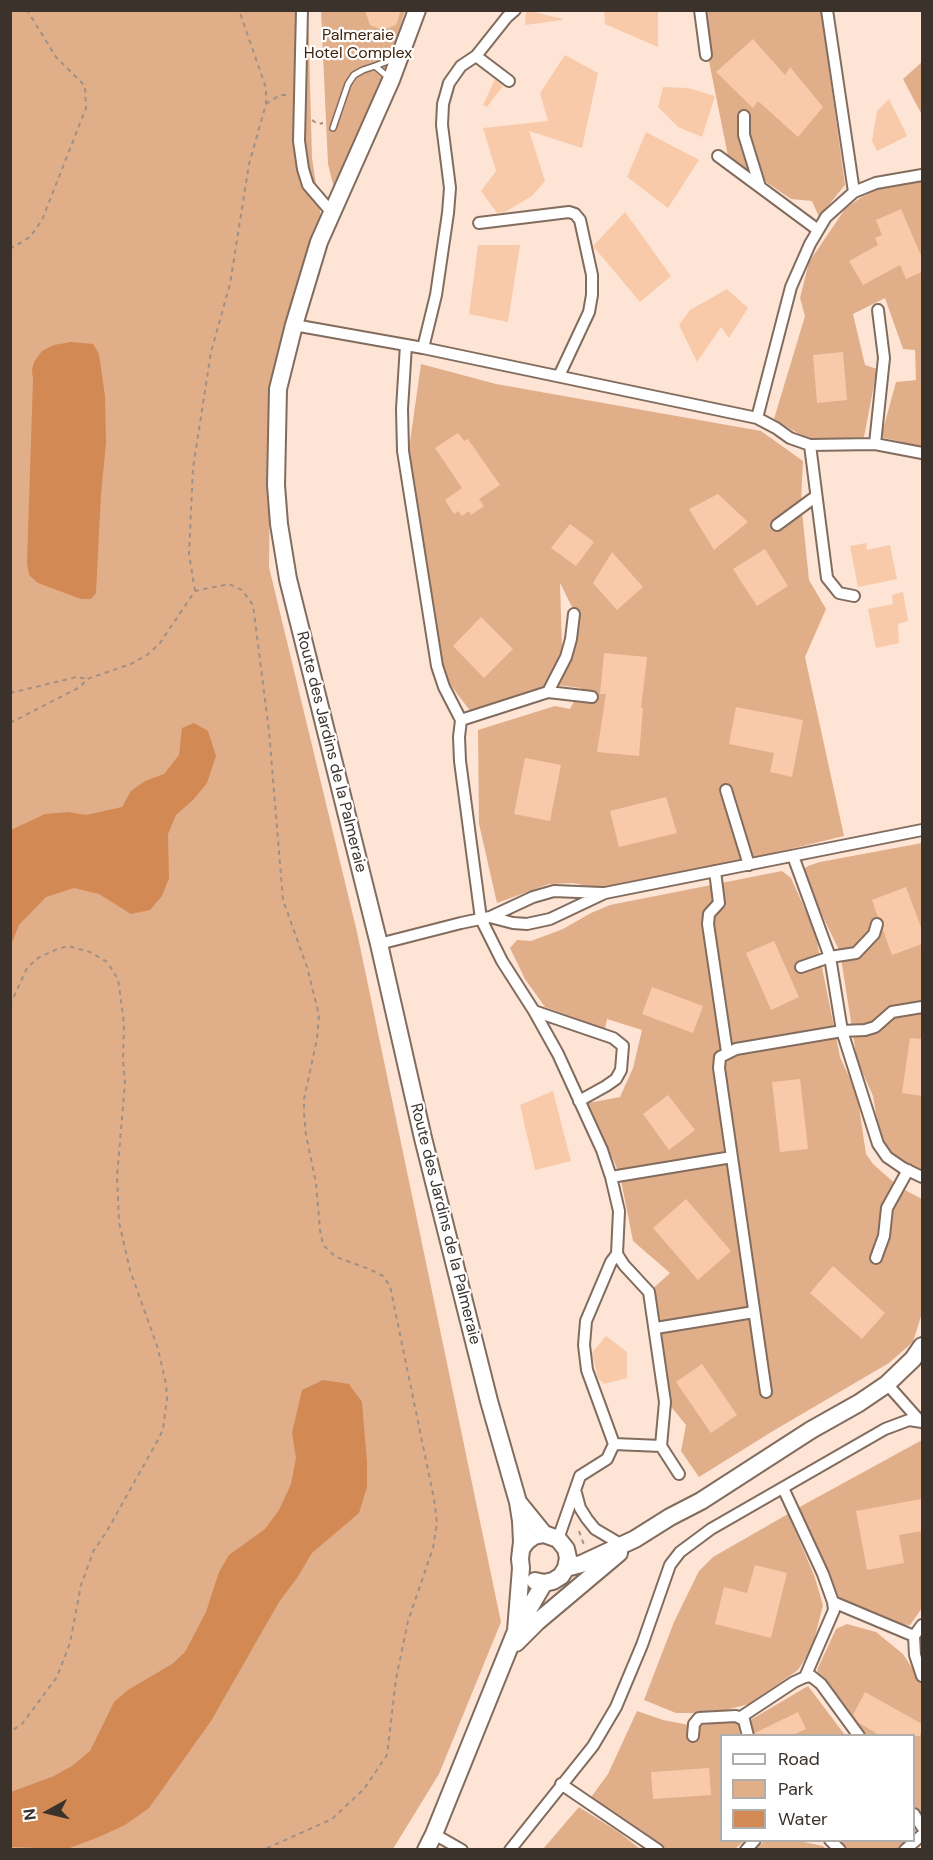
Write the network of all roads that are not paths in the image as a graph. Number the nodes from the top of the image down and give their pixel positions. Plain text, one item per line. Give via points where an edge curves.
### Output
1 (302, 10) edge
2 (417, 10) edge
3 (515, 10) edge
4 (700, 10) edge
5 (827, 10) edge
6 (706, 55) dead end
7 (476, 56) junction
8 (400, 57) junction
9 (375, 66) junction
10 (391, 80) junction
11 (509, 81) dead end
12 (744, 116) dead end
13 (333, 128) dead end
14 (718, 156) dead end
15 (922, 176) edge
16 (760, 188) junction
17 (854, 192) junction
18 (332, 213) junction
19 (478, 223) dead end
20 (818, 230) junction
21 (878, 310) dead end
22 (294, 325) junction
23 (406, 345) junction
24 (423, 348) junction
25 (559, 376) junction
26 (757, 418) junction
27 (875, 444) junction
28 (810, 445) junction
29 (922, 453) edge
30 (815, 498) junction
31 (777, 525) dead end
32 (854, 596) dead end
33 (574, 614) dead end
34 (548, 692) junction
35 (592, 697) dead end
36 (461, 720) junction
37 (726, 790) dead end
38 (922, 830) edge
39 (793, 856) junction
40 (749, 865) junction
41 (715, 871) junction
42 (605, 893) junction
43 (485, 918) junction
44 (877, 924) dead end
45 (379, 944) junction
46 (830, 957) junction
47 (801, 967) dead end
48 (922, 1007) edge
49 (534, 1011) junction
50 (842, 1031) junction
51 (727, 1052) junction
52 (579, 1101) junction
53 (732, 1157) junction
54 (908, 1170) junction
55 (611, 1177) junction
56 (922, 1177) edge
57 (617, 1254) junction
58 (876, 1258) dead end
59 (754, 1312) junction
60 (656, 1328) junction
61 (922, 1346) edge
62 (887, 1384) junction
63 (766, 1392) dead end
64 (921, 1421) edge
65 (614, 1444) junction
66 (661, 1446) junction
67 (679, 1474) dead end
68 (783, 1488) junction
69 (576, 1493) junction
70 (518, 1502) junction
71 (635, 1539) junction
72 (556, 1541) junction
73 (617, 1542) junction
74 (521, 1549) junction
75 (522, 1568) junction
76 (566, 1568) junction
77 (544, 1583) junction
78 (833, 1602) junction
79 (922, 1624) edge
80 (516, 1631) junction
81 (914, 1636) junction
82 (508, 1651) junction
83 (922, 1676) edge
84 (805, 1677) junction
85 (741, 1717) junction
86 (748, 1734) edge
87 (858, 1734) edge
88 (693, 1736) dead end
89 (561, 1785) junction
90 (434, 1834) junction
91 (426, 1850) edge
92 (462, 1850) edge
93 (510, 1850) edge
94 (658, 1850) edge

1 - 18 street via 299,141 308,185
2 - 8 street, Route des Jardins de la Palmeraie
3 - 7 street
4 - 6 street
5 - 17 street
7 - 11 street
7 - 24 street via 461,66 449,83 443,104 450,188 448,213 436,295
8 - 9 lane
8 - 10 street, Route des Jardins de la Palmeraie
9 - 10 lane
9 - 13 lane via 354,75
10 - 18 street, Route des Jardins de la Palmeraie
12 - 16 street via 744,135
14 - 16 street
15 - 17 street via 876,183
16 - 20 street
17 - 20 street via 826,217
18 - 22 street, Route des Jardins de la Palmeraie
19 - 25 street via 569,212 580,220 592,275 590,312
20 - 26 street via 792,287
21 - 27 street via 884,358
22 - 23 street
22 - 45 street, Route des Jardins de la Palmeraie via 278,389 279,524 288,579
23 - 24 street
23 - 36 street via 403,451 437,666
24 - 25 street
25 - 26 street
26 - 28 street
27 - 28 street
27 - 29 street
28 - 30 street
30 - 31 street
30 - 32 street via 827,578 839,593
33 - 34 street via 566,657
34 - 35 street
34 - 36 street
36 - 43 street via 460,761
37 - 40 street
38 - 39 street
39 - 40 street
39 - 46 street
40 - 41 street
41 - 42 street
41 - 51 street via 719,903 709,914 708,924
42 - 43 street via 554,891
42 - 43 street via 527,924
43 - 45 street
43 - 49 street via 502,961
44 - 46 street via 874,934 856,953
45 - 70 street, Route des Jardins de la Palmeraie via 423,1138
46 - 47 street
46 - 50 street
48 - 50 street via 892,1012 875,1027
49 - 52 street
49 - 52 street via 613,1038 623,1046 621,1070 616,1078
50 - 51 street
50 - 54 street via 878,1144 887,1157
51 - 53 street via 720,1057 719,1068
52 - 55 street
53 - 55 street
53 - 59 street
54 - 56 street
54 - 58 street via 887,1209
55 - 57 street via 619,1211
57 - 60 street via 649,1292
57 - 65 street via 586,1321 584,1345 587,1370
59 - 60 street
59 - 63 street
60 - 66 street via 665,1402
61 - 62 street
62 - 64 street
62 - 71 street
64 - 68 street via 909,1420 885,1429
65 - 66 street
65 - 69 street via 607,1460 580,1476
66 - 67 street
68 - 78 street
68 - 89 street via 692,1542 675,1558 616,1707
69 - 72 street
69 - 73 street via 586,1520
70 - 72 street, Route des Jardins de la Palmeraie
70 - 74 street, Route des Jardins de la Palmeraie
71 - 73 street
71 - 76 street, Route des Jardins de la Palmeraie
71 - 82 street
72 - 73 street via 585,1551
72 - 74 street via 534,1536
72 - 76 street via 568,1558
74 - 75 street, Route des Jardins de la Palmeraie
75 - 77 street via 527,1576
75 - 80 street, Route des Jardins de la Palmeraie
76 - 77 street, Route des Jardins de la Palmeraie via 561,1576
77 - 80 street, Route des Jardins de la Palmeraie
78 - 81 street
78 - 84 street via 834,1611
79 - 81 street
80 - 82 street, Route des Jardins de la Palmeraie
81 - 83 street
82 - 90 street, Route des Jardins de la Palmeraie
84 - 85 street
84 - 87 street via 811,1676 821,1683
85 - 86 street
85 - 88 street via 699,1718
89 - 93 street
89 - 94 street
90 - 91 street, Route des Jardins de la Palmeraie
90 - 92 street

